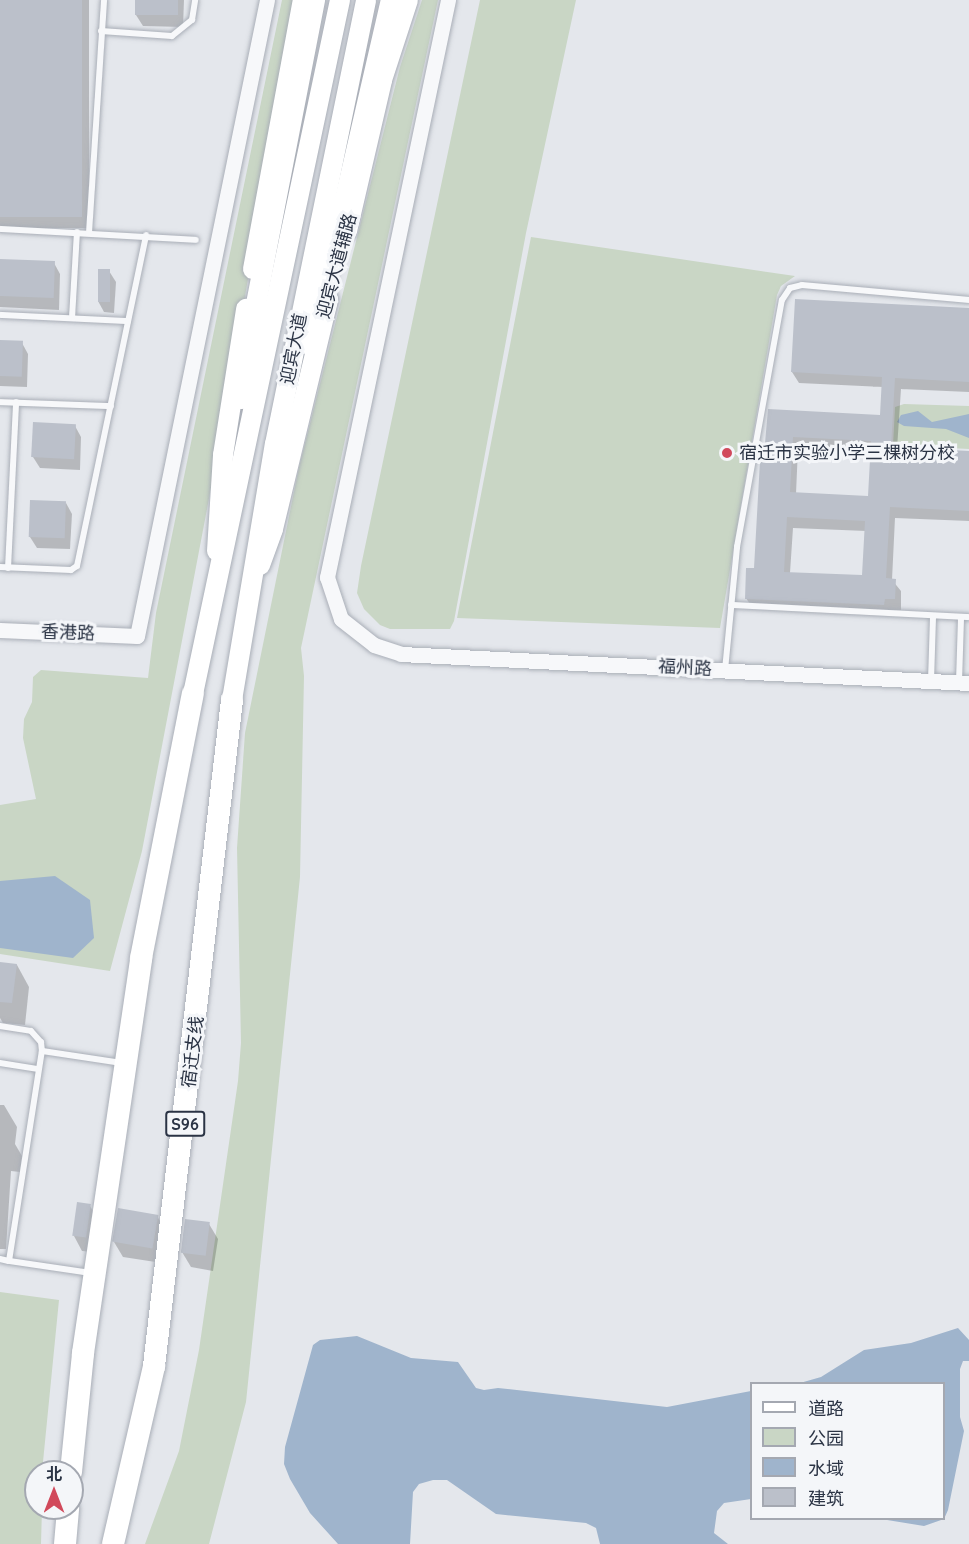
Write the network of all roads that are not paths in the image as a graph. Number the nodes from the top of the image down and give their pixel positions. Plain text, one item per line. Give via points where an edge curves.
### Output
1 (104, 0) edge
2 (195, 0) edge
3 (267, 0) edge
4 (303, 0) edge
5 (315, 0) edge
6 (340, 0) edge
7 (366, 0) edge
8 (391, 0) edge
9 (408, 0) edge
10 (448, 0) edge
11 (101, 31) junction
12 (0, 229) edge
13 (77, 232) junction
14 (89, 233) junction
15 (146, 236) junction
16 (196, 240) dead end
17 (969, 300) edge
18 (0, 315) edge
19 (72, 318) junction
20 (128, 321) junction
21 (0, 402) edge
22 (16, 402) junction
23 (111, 406) junction
24 (275, 444) junction
25 (0, 567) edge
26 (8, 568) junction
27 (214, 590) junction
28 (247, 602) junction
29 (731, 605) junction
30 (933, 616) junction
31 (961, 617) junction
32 (969, 617) edge
33 (0, 630) edge
34 (725, 670) junction
35 (931, 681) junction
36 (964, 683) edge
37 (193, 694) joint
38 (232, 700) joint
39 (0, 1026) edge
40 (42, 1051) junction
41 (0, 1063) edge
42 (124, 1064) junction
43 (39, 1069) junction
44 (0, 1259) edge
45 (9, 1260) junction
46 (94, 1274) junction
47 (72, 1460) edge
48 (67, 1520) edge
49 (65, 1544) edge
50 (114, 1544) edge

1 - 11 lane
2 - 11 lane via 192,20 172,36
3 - 33 street, 香港路 via 137,636
4 - 27 main road via 223,455
5 - 27 main road via 256,304
6 - 27 main road, 迎宾大道
7 - 24 main road, 迎宾大道
8 - 24 main road via 329,268
9 - 28 main road, 迎宾大道辅路 via 382,80 273,529
10 - 34 street, 福州路 via 327,577 340,619 374,645 401,654
11 - 14 lane
12 - 13 lane
13 - 14 lane
13 - 19 lane
14 - 15 lane
15 - 16 lane
15 - 20 lane
17 - 29 lane via 802,285 790,288 782,300 753,444
18 - 19 lane
19 - 20 lane
20 - 23 lane
21 - 22 lane
22 - 23 lane
22 - 26 lane
23 - 26 lane via 77,566 71,570
24 - 28 main road, 迎宾大道
25 - 26 lane
27 - 37 main road, 迎宾大道
28 - 38 main road, 迎宾大道
29 - 30 lane
29 - 34 lane
30 - 31 lane
30 - 35 lane
31 - 32 lane
31 - 36 lane
34 - 35 street, 福州路
35 - 36 street, 福州路
37 - 42 highway
38 - 50 highway, 宿迁支线 / S96 via 154,1366
39 - 40 lane via 31,1031 41,1042
40 - 42 lane
40 - 43 lane
41 - 43 lane
42 - 46 highway
43 - 45 lane
44 - 45 lane
45 - 46 lane
46 - 47 highway
48 - 49 highway

